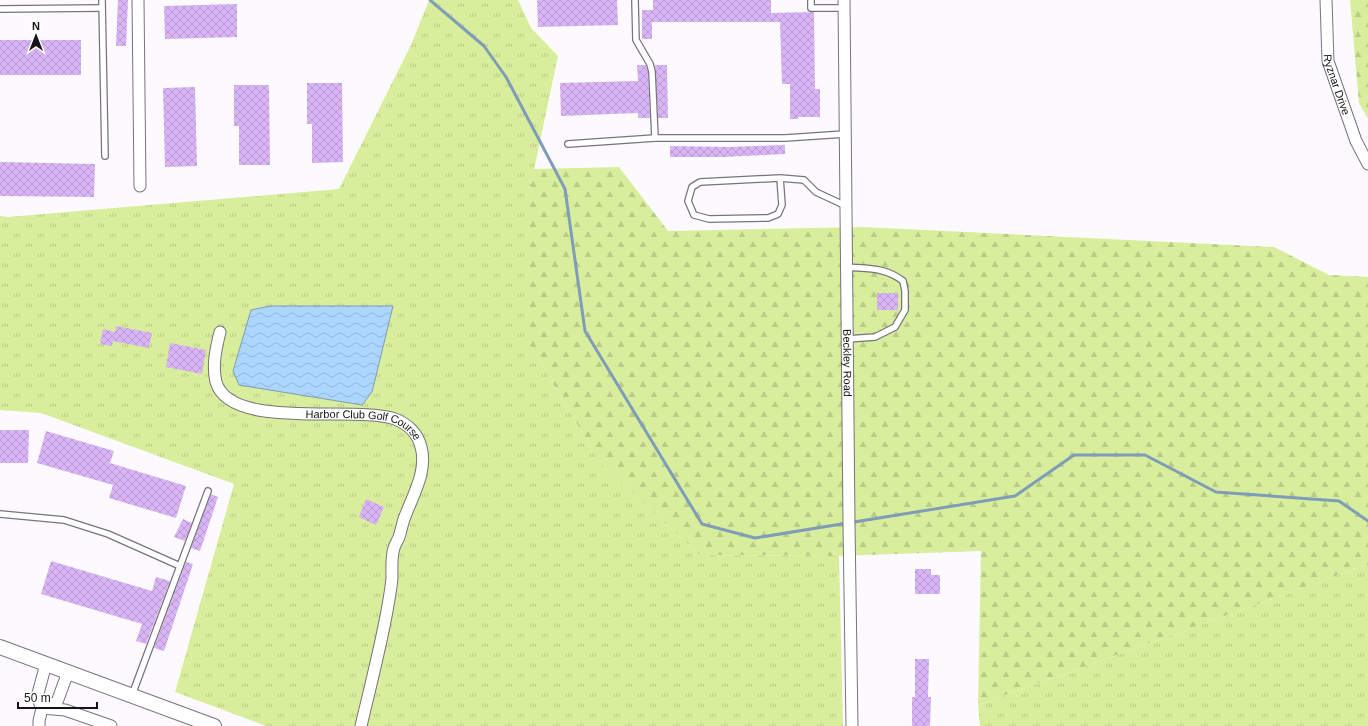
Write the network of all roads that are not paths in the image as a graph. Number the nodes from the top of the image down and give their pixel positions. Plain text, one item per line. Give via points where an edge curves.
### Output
1 (102, 0) edge
2 (138, 0) edge
3 (635, 0) edge
4 (811, 0) edge
5 (1326, 0) edge
6 (844, 4) edge
7 (101, 8) junction
8 (0, 9) edge
9 (845, 134) junction
10 (655, 138) junction
11 (568, 144) dead end
12 (105, 156) dead end
13 (1368, 164) edge
14 (780, 178) junction
15 (140, 186) dead end
16 (846, 206) junction
17 (846, 267) junction
18 (220, 332) dead end
19 (847, 339) junction
20 (208, 491) dead end
21 (0, 514) edge
22 (180, 566) junction
23 (0, 647) edge
24 (46, 664) junction
25 (68, 672) junction
26 (132, 696) junction
27 (42, 708) junction
28 (107, 725) edge
29 (39, 726) edge
30 (214, 726) edge
31 (362, 726) edge
32 (852, 726) edge

1 - 7 lane
2 - 15 street
3 - 10 lane via 636,40 652,72
4 - 6 lane via 811,8
5 - 13 street, Ryznar Drive via 1328,61 1356,141
6 - 9 street, Beckley Road
7 - 8 lane
7 - 12 lane
9 - 10 lane via 785,138
9 - 16 street, Beckley Road
10 - 11 lane
14 - 14 lane via 700,182 692,187 688,201 694,215 709,219 768,218 778,214 782,205
14 - 16 lane via 804,180 816,192
16 - 17 street, Beckley Road
17 - 19 street, Beckley Road
17 - 19 lane via 881,269 894,274 903,281 905,291 905,310 895,327 876,337
18 - 31 street, Harbor Club Golf Course via 216,348 216,383 229,400 261,411 365,415 395,419 410,429 422,448 421,474 394,548 387,612
19 - 32 street, Beckley Road
20 - 22 lane
21 - 22 lane via 64,520 108,534
22 - 26 lane
23 - 24 street
24 - 25 street
24 - 27 street via 37,697
25 - 26 street
25 - 27 street via 57,702
26 - 30 street
27 - 28 street via 65,710
27 - 29 street

